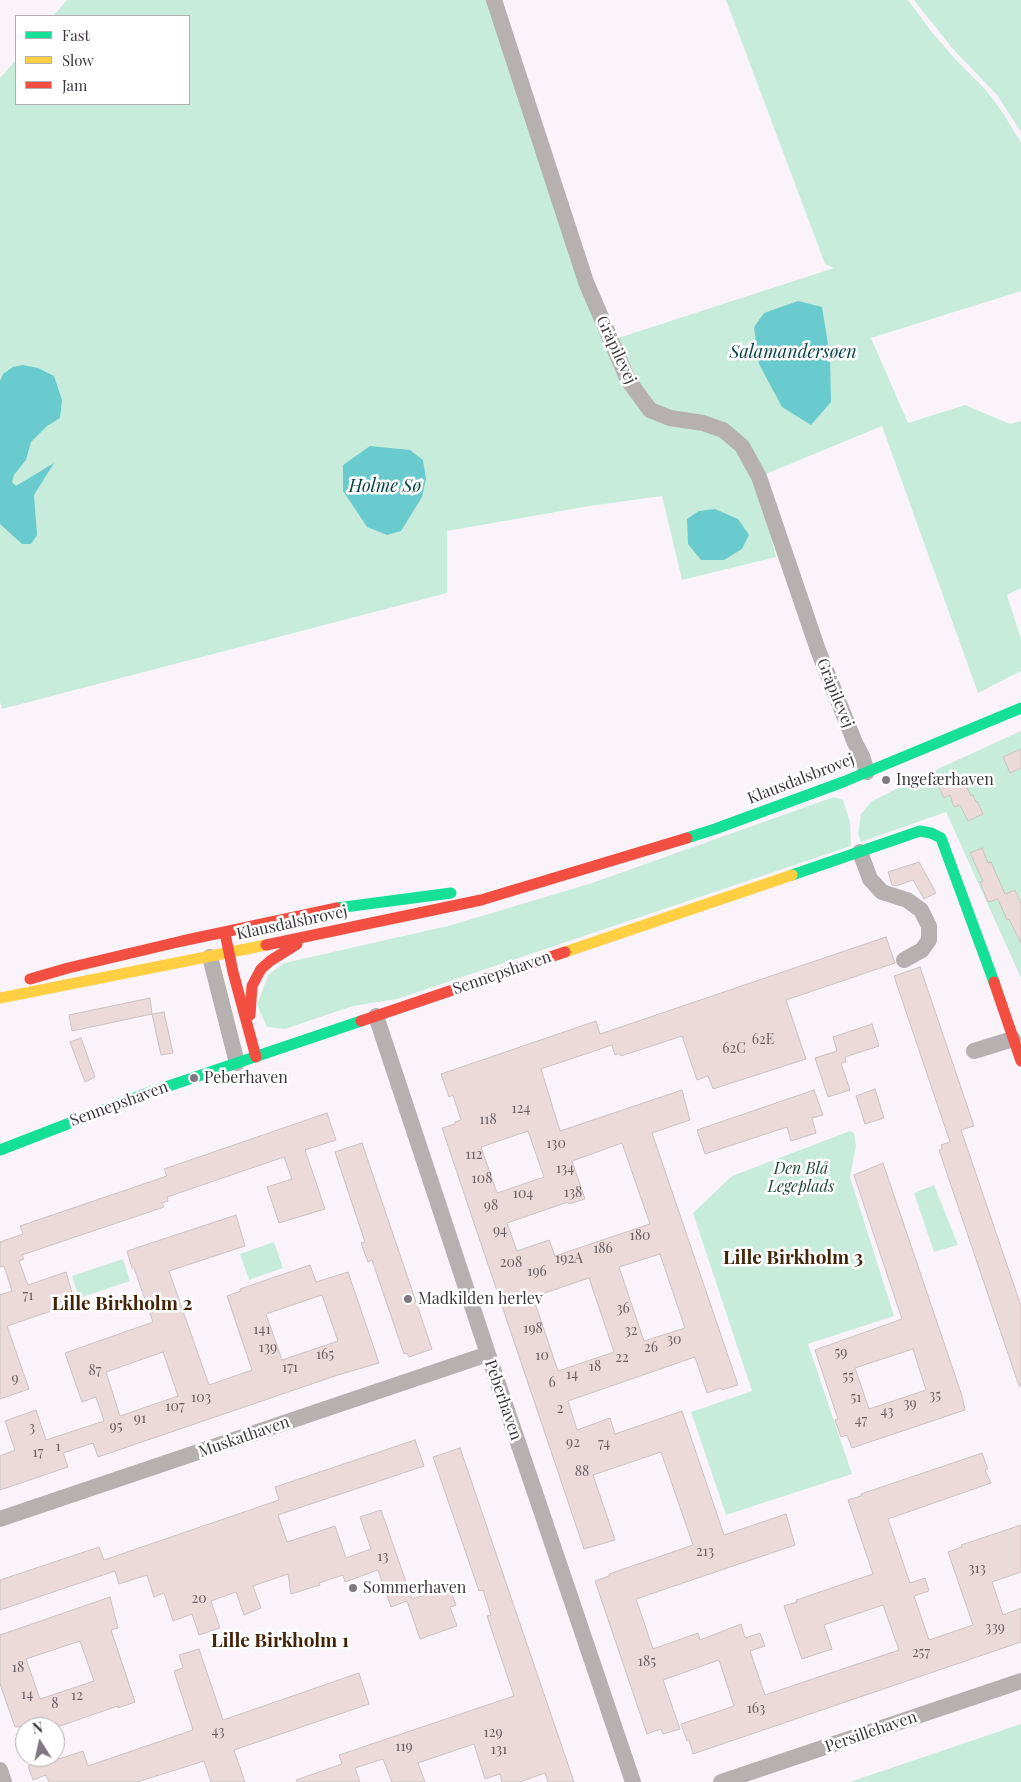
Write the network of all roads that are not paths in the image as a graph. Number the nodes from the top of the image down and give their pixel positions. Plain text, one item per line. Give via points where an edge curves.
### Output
1 (494, 0) edge
2 (1021, 708) edge
3 (867, 772) junction
4 (860, 852) junction
5 (588, 867) junction
6 (225, 932) junction
7 (310, 936) junction
8 (230, 953) junction
9 (210, 957) junction
10 (904, 960) dead end
11 (8, 985) edge
12 (0, 998) edge
13 (376, 1016) junction
14 (248, 1031) junction
15 (1013, 1039) junction
16 (974, 1051) dead end
17 (256, 1057) junction
18 (1021, 1061) edge
19 (237, 1063) junction
20 (0, 1150) edge
21 (488, 1354) junction
22 (0, 1519) edge
23 (1021, 1681) edge
24 (0, 1770) edge
25 (4, 1782) edge
26 (633, 1782) edge
27 (721, 1782) edge

1 - 3 street, Gråpilevej via 586,282 628,380 650,410 723,430 742,446 759,477 818,650
2 - 3 street, Klausdalsbrovej
3 - 5 street, Klausdalsbrovej via 715,829
4 - 10 street via 870,879 882,892 906,900 921,910 929,926 929,940 922,950
4 - 13 street, Sennepshaven
4 - 15 street via 920,831 942,838
5 - 6 street, Klausdalsbrovej via 468,891 351,906
5 - 7 street, Klausdalsbrovej via 481,900
6 - 8 street
6 - 9 street
6 - 11 street, Klausdalsbrovej
7 - 8 street, Klausdalsbrovej
7 - 14 street via 261,969 252,986
8 - 9 street, Klausdalsbrovej
8 - 14 street
9 - 12 street, Klausdalsbrovej
9 - 19 street
13 - 17 street, Sennepshaven
13 - 21 street, Peberhaven
14 - 17 street
15 - 16 street
15 - 18 street
17 - 19 street, Sennepshaven
19 - 20 street, Sennepshaven via 144,1094
21 - 22 street, Muskathaven
21 - 26 street, Peberhaven
23 - 27 street, Persillehaven
24 - 25 street

